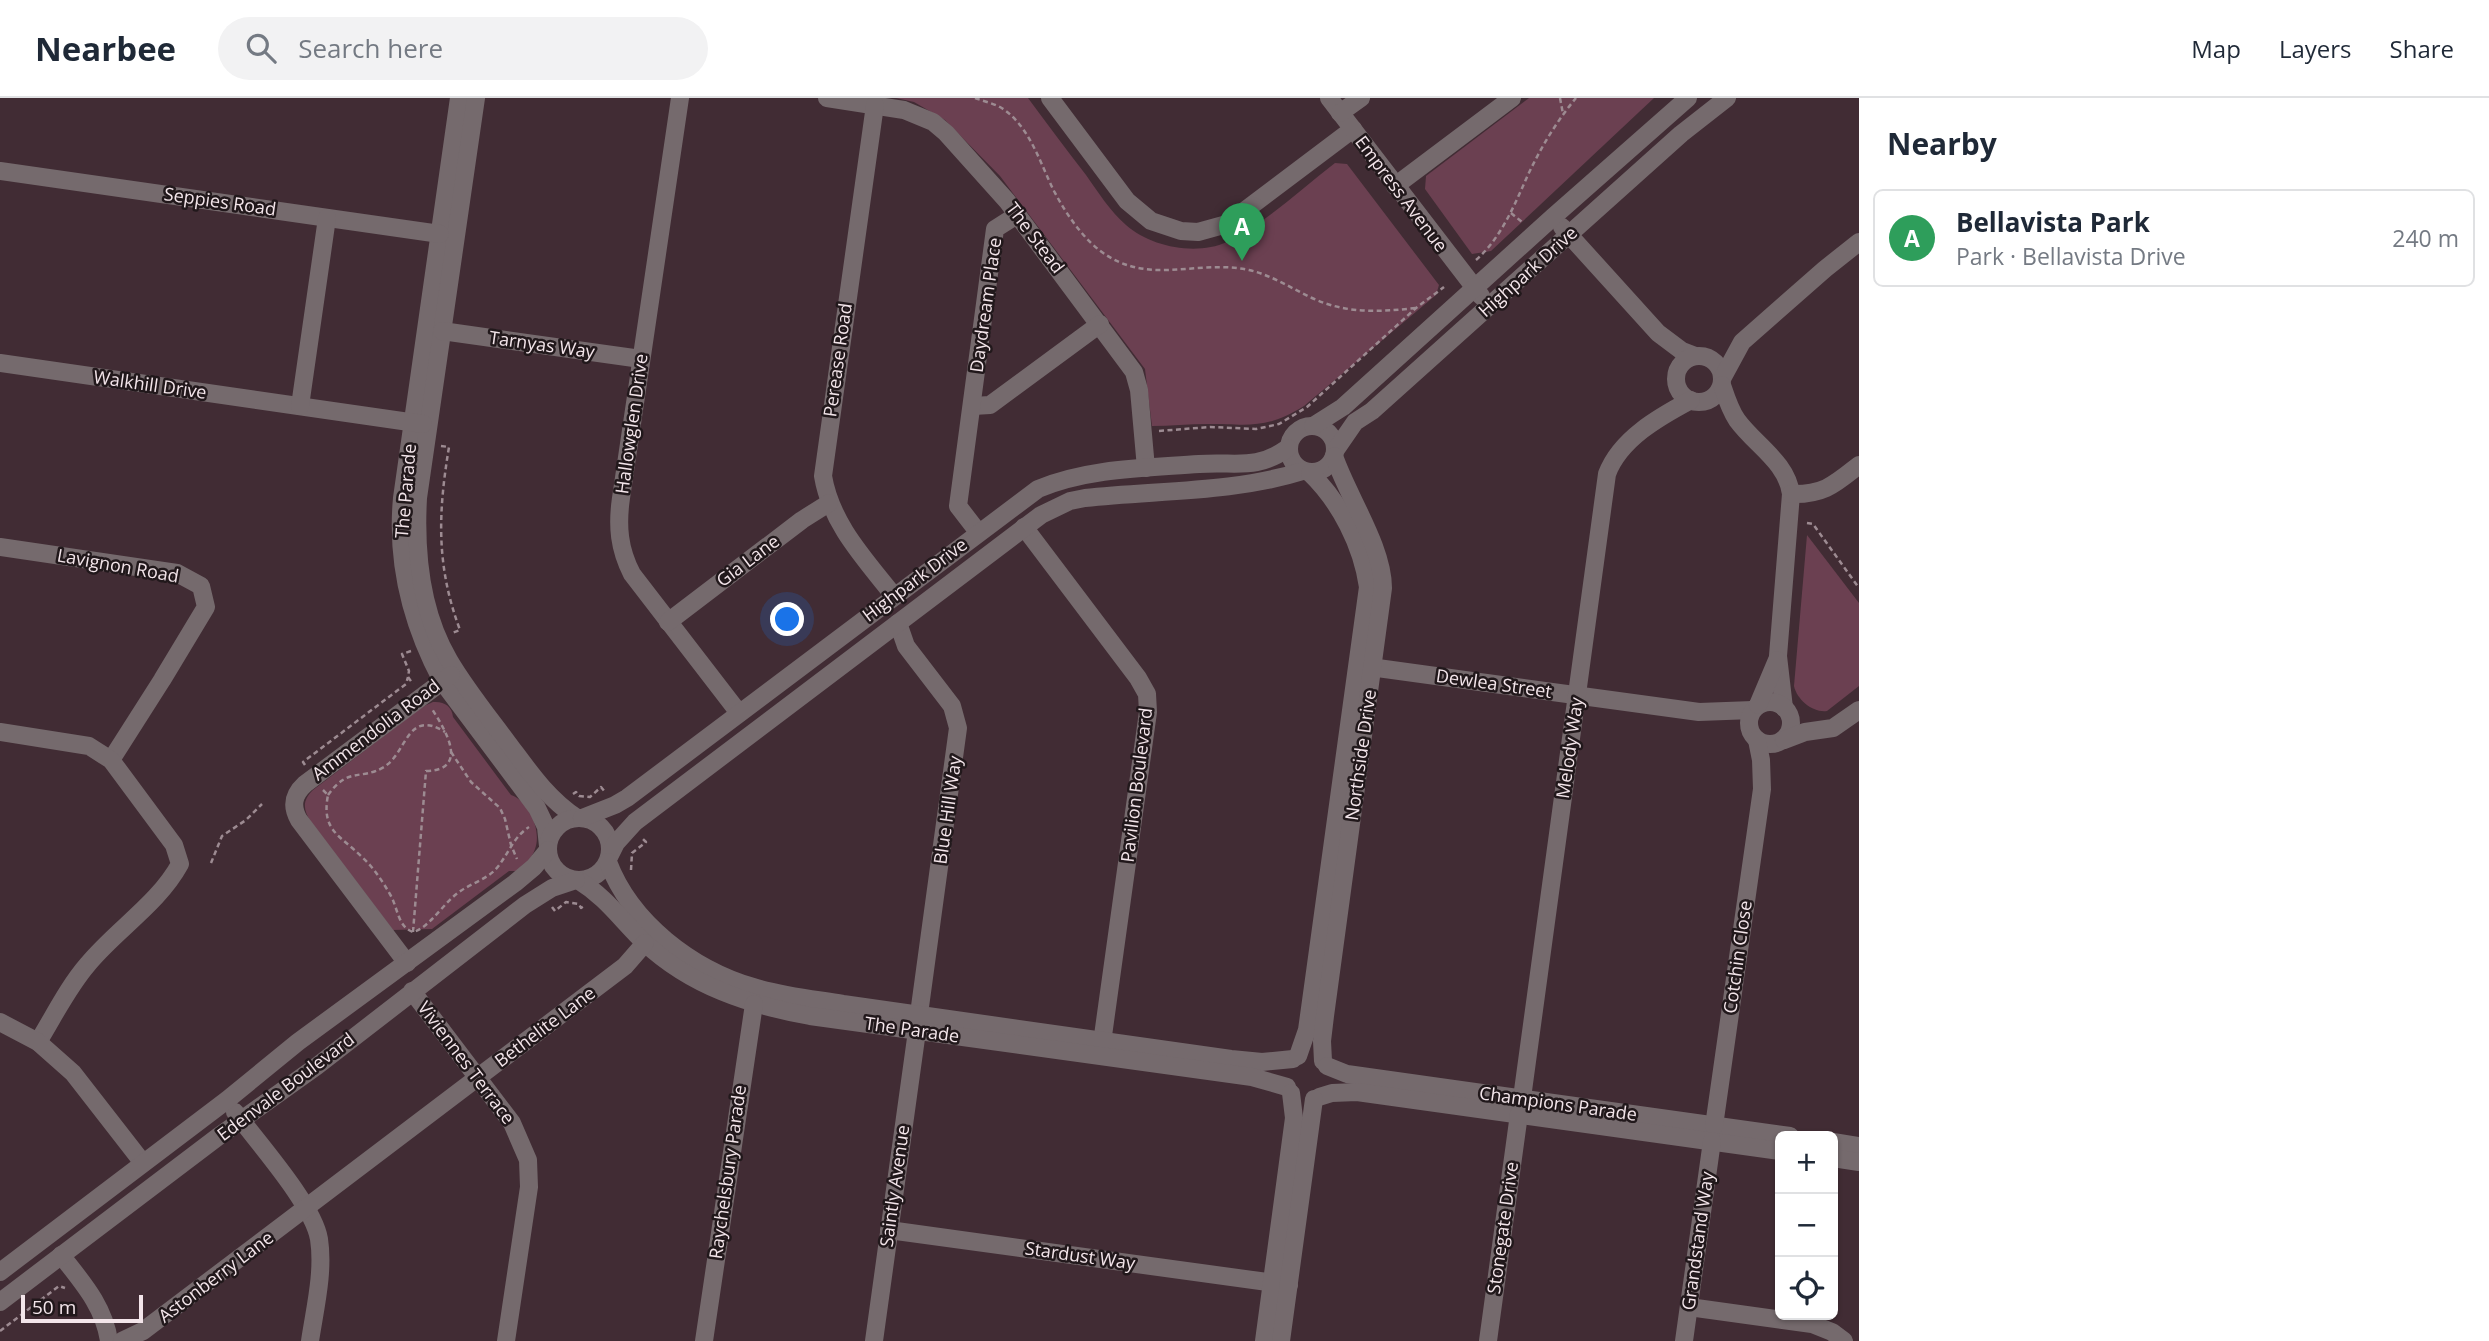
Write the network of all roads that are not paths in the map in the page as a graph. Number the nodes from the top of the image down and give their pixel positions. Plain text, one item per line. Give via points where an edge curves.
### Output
1 (459, 98) edge
2 (476, 98) edge
3 (680, 98) edge
4 (827, 98) edge
5 (1050, 98) edge
6 (1329, 98) edge
7 (1360, 98) edge
8 (1512, 98) edge
9 (1688, 98) edge
10 (1727, 98) edge
11 (875, 105) junction
12 (1340, 113) junction
13 (1353, 129) junction
14 (0, 170) edge
15 (1395, 186) junction
16 (1017, 215) junction
17 (1553, 217) junction
18 (327, 218) junction
19 (440, 234) junction
20 (1569, 235) junction
21 (1859, 242) edge
22 (1475, 289) junction
23 (1491, 307) junction
24 (1100, 324) junction
25 (442, 331) junction
26 (1658, 333) junction
27 (1742, 342) junction
28 (1699, 356) junction
29 (641, 359) junction
30 (0, 363) edge
31 (1676, 377) junction
32 (1722, 381) junction
33 (1697, 401) junction
34 (300, 406) junction
35 (973, 406) junction
36 (1658, 417) junction
37 (1737, 420) junction
38 (421, 423) junction
39 (1314, 426) junction
40 (1288, 448) junction
41 (1335, 454) junction
42 (1859, 465) edge
43 (1146, 468) junction
44 (1307, 472) junction
45 (1791, 494) junction
46 (829, 503) junction
47 (1024, 527) junction
48 (978, 532) junction
49 (0, 547) edge
50 (894, 596) junction
51 (668, 622) junction
52 (898, 623) junction
53 (1778, 656) junction
54 (1365, 666) junction
55 (449, 676) junction
56 (1577, 696) junction
57 (1756, 708) junction
58 (1787, 710) junction
59 (1859, 710) edge
60 (1699, 712) junction
61 (739, 713) junction
62 (1827, 728) junction
63 (0, 732) edge
64 (1754, 736) junction
65 (1782, 740) junction
66 (111, 760) junction
67 (1762, 789) junction
68 (579, 818) junction
69 (548, 848) junction
70 (609, 858) junction
71 (577, 880) junction
72 (645, 943) junction
73 (407, 963) junction
74 (412, 991) junction
75 (754, 1004) junction
76 (0, 1022) edge
77 (918, 1022) junction
78 (38, 1042) junction
79 (1101, 1048) junction
80 (1296, 1058) junction
81 (1325, 1064) junction
82 (477, 1078) junction
83 (1289, 1090) junction
84 (1316, 1098) junction
85 (227, 1100) junction
86 (1520, 1106) junction
87 (241, 1120) junction
88 (1713, 1133) junction
89 (1775, 1135) edge
90 (1838, 1143) edge
91 (1859, 1146) edge
92 (1775, 1150) edge
93 (1838, 1159) edge
94 (1859, 1162) edge
95 (144, 1163) junction
96 (307, 1209) junction
97 (889, 1230) junction
98 (61, 1255) junction
99 (0, 1272) edge
100 (1280, 1284) junction
101 (0, 1302) edge
102 (1689, 1307) junction
103 (108, 1341) edge
104 (122, 1341) edge
105 (310, 1341) edge
106 (506, 1341) edge
107 (704, 1341) edge
108 (874, 1341) edge
109 (1264, 1341) edge
110 (1281, 1341) edge
111 (1488, 1341) edge
112 (1684, 1341) edge
113 (1843, 1341) edge

1 - 19 street, The Parade
2 - 25 street, The Parade
3 - 29 street, Hallowglen Drive
4 - 11 street, The Stead
5 - 13 street via 1133,207 1151,221 1181,231 1198,232 1227,223
6 - 12 street, Empress Avenue
7 - 12 street
8 - 15 street
9 - 17 street, Highpark Drive
10 - 20 street, Highpark Drive
11 - 16 street, The Stead via 933,122
11 - 46 street, Perease Road via 823,462
12 - 13 street, Empress Avenue
13 - 15 street, Empress Avenue
14 - 18 street, Seppies Road
15 - 22 street, Empress Avenue
16 - 24 street, The Stead
16 - 35 street, Daydream Place via 995,229
17 - 20 street
17 - 22 street, Highpark Drive
18 - 19 street, Seppies Road
18 - 34 street
19 - 38 street, The Parade
20 - 23 street, Highpark Drive
20 - 26 street
21 - 27 street
22 - 23 street, Empress Avenue
22 - 39 street, Highpark Drive via 1343,407
23 - 41 street, Highpark Drive via 1355,422
24 - 35 street via 990,405
24 - 43 street, The Stead via 1134,372
25 - 29 street, Tarnyas Way
25 - 38 street, The Parade
26 - 28 street via 1682,351
26 - 31 street
27 - 28 street
27 - 32 street
28 - 31 street via 1682,363
28 - 32 street via 1716,363
29 - 51 street, Hallowglen Drive via 619,533 632,574
30 - 34 street, Walkhill Drive
31 - 33 street via 1680,391
31 - 36 street, Melody Way via 1671,397
32 - 33 street via 1715,396
32 - 37 street
33 - 36 street, Melody Way
33 - 37 street
34 - 38 street, Walkhill Drive
35 - 48 street, Daydream Place via 958,506
36 - 56 street, Melody Way via 1618,454 1608,474
37 - 45 street via 1781,468
38 - 55 street, The Parade via 418,562
39 - 40 street via 1293,434
39 - 41 street via 1332,437
40 - 43 street, Highpark Drive via 1255,464
40 - 44 street via 1292,462
41 - 44 street via 1325,469
41 - 54 street, Northside Drive via 1383,576
42 - 45 street via 1823,491
43 - 48 street, Highpark Drive via 1055,482 1027,496
44 - 47 street, Highpark Drive via 1248,484 1070,501
44 - 54 street, Northside Drive via 1334,500 1366,572
45 - 53 street
46 - 50 street, Perease Road
46 - 51 street, Gia Lane
47 - 52 street, Highpark Drive
47 - 79 street, Pavilion Boulevard via 1147,694
48 - 50 street, Highpark Drive
49 - 66 street, Lavignon Road via 177,573 201,586 206,607
50 - 61 street, Highpark Drive
51 - 61 street, Hallowglen Drive
52 - 70 street, Highpark Drive via 635,822
52 - 77 street, Blue Hill Way via 906,646 952,706 958,728
53 - 57 street
53 - 58 street
54 - 56 street, Dewlea Street
54 - 80 street, Northside Drive via 1307,1030
54 - 81 street, Northside Drive via 1322,1041
55 - 68 street, The Parade via 552,800
55 - 69 street, The Parade via 537,808 546,827
55 - 73 street, Ammendolia Road via 314,777 294,799 295,813
56 - 60 street, Dewlea Street
56 - 86 street, Melody Way
57 - 58 street via 1771,702
57 - 60 street, Dewlea Street
57 - 64 street via 1749,722
58 - 62 street
58 - 65 street via 1791,727
59 - 62 street
60 - 64 street, Dewlea Street
61 - 68 street, Highpark Drive via 627,798
62 - 65 street
63 - 66 street via 89,746
64 - 65 street via 1770,744
64 - 67 street, Cotchin Close
65 - 67 street, Cotchin Close
66 - 78 street via 174,845 180,864 170,883 88,963
67 - 88 street, Cotchin Close
68 - 69 street via 557,827
68 - 70 street via 601,826 611,845
69 - 71 street via 553,867
69 - 73 street, Edenvale Boulevard via 520,879
70 - 71 street via 596,876
70 - 77 street, The Parade via 622,892 653,928 690,957 730,978 774,993
71 - 72 street, The Parade via 608,901
71 - 74 street, Edenvale Boulevard via 537,897
72 - 75 street, The Parade via 695,979
72 - 82 street, Bethelite Lane via 625,966
73 - 85 street, Edenvale Boulevard
74 - 82 street, Viviennes Terrace
74 - 87 street, Edenvale Boulevard
75 - 77 street, The Parade via 810,1016
75 - 107 street, Raychelsbury Parade
76 - 78 street
77 - 79 street, The Parade
77 - 97 street, Saintly Avenue
78 - 95 street via 73,1073
79 - 80 street, The Parade via 1262,1062
79 - 83 street, The Parade via 1252,1077
80 - 81 street via 1314,1056
80 - 83 street via 1285,1072
81 - 84 street via 1329,1083
81 - 86 street, Champions Parade via 1347,1074
82 - 96 street, Bethelite Lane
82 - 106 street, Viviennes Terrace via 512,1124 528,1160 529,1187
83 - 84 street via 1302,1099
83 - 100 street via 1294,1118
84 - 86 street, Champions Parade via 1357,1092
84 - 100 street
85 - 87 street
85 - 95 street, Edenvale Boulevard
86 - 88 street, Champions Parade
86 - 111 street, Stonegate Drive
87 - 96 street
87 - 98 street, Edenvale Boulevard
88 - 89 street, Champions Parade
88 - 92 street, Champions Parade
88 - 102 street, Grandstand Way
90 - 91 street
93 - 94 street
95 - 99 street, Edenvale Boulevard
96 - 104 street, Astonberry Lane via 143,1331
96 - 105 street via 316,1226 320,1261
97 - 100 street, Stardust Way
97 - 108 street, Saintly Avenue
98 - 101 street, Edenvale Boulevard
98 - 103 street via 98,1304
100 - 109 street
100 - 110 street
102 - 112 street, Grandstand Way
102 - 113 street via 1812,1324

